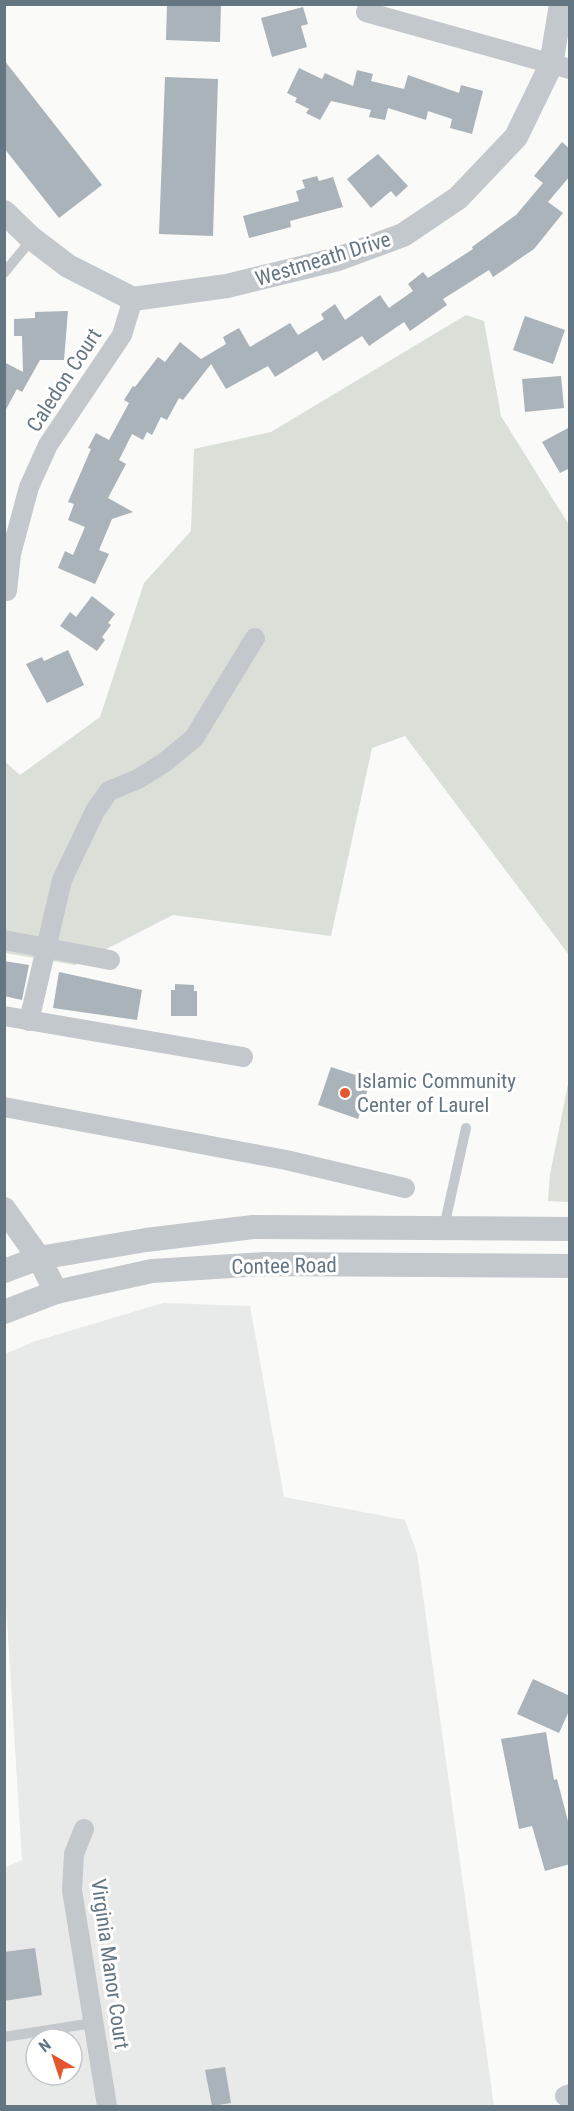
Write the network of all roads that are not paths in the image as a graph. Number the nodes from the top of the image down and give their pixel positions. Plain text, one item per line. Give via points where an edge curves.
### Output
1 (561, 4) edge
2 (366, 12) dead end
3 (560, 67) edge
4 (4, 212) edge
5 (32, 238) junction
6 (4, 273) edge
7 (133, 299) junction
8 (7, 591) dead end
9 (255, 638) dead end
10 (4, 940) edge
11 (46, 948) junction
12 (110, 960) dead end
13 (4, 1016) edge
14 (29, 1021) junction
15 (243, 1057) dead end
16 (4, 1107) edge
17 (466, 1128) dead end
18 (405, 1188) dead end
19 (4, 1209) edge
20 (444, 1227) junction
21 (570, 1229) edge
22 (39, 1258) junction
23 (570, 1266) edge
24 (4, 1271) edge
25 (56, 1292) junction
26 (4, 1312) edge
27 (84, 1829) dead end
28 (93, 2023) junction
29 (4, 2037) edge
30 (107, 2106) edge

1 - 3 street, Westmeath Drive
2 - 3 street
3 - 7 street, Westmeath Drive via 516,137 458,198 403,235 338,259 227,286
4 - 5 street
5 - 6 lane
5 - 7 street via 68,266
7 - 8 street, Caledon Court via 122,335 48,445 29,487 11,554
9 - 11 street via 195,738 156,768 110,791 95,811 62,880
10 - 11 street
11 - 12 street
11 - 14 street
13 - 14 street
14 - 15 street
16 - 18 street via 286,1160
17 - 20 lane
19 - 22 street
20 - 21 street, Contee Road
20 - 22 street, Contee Road via 253,1227
22 - 24 street, Contee Road
22 - 25 street
23 - 25 street, Contee Road via 265,1263 152,1270
25 - 26 street, Contee Road
27 - 28 street, Virginia Manor Court via 74,1854 72,1890
28 - 29 lane
28 - 30 street, Virginia Manor Court

